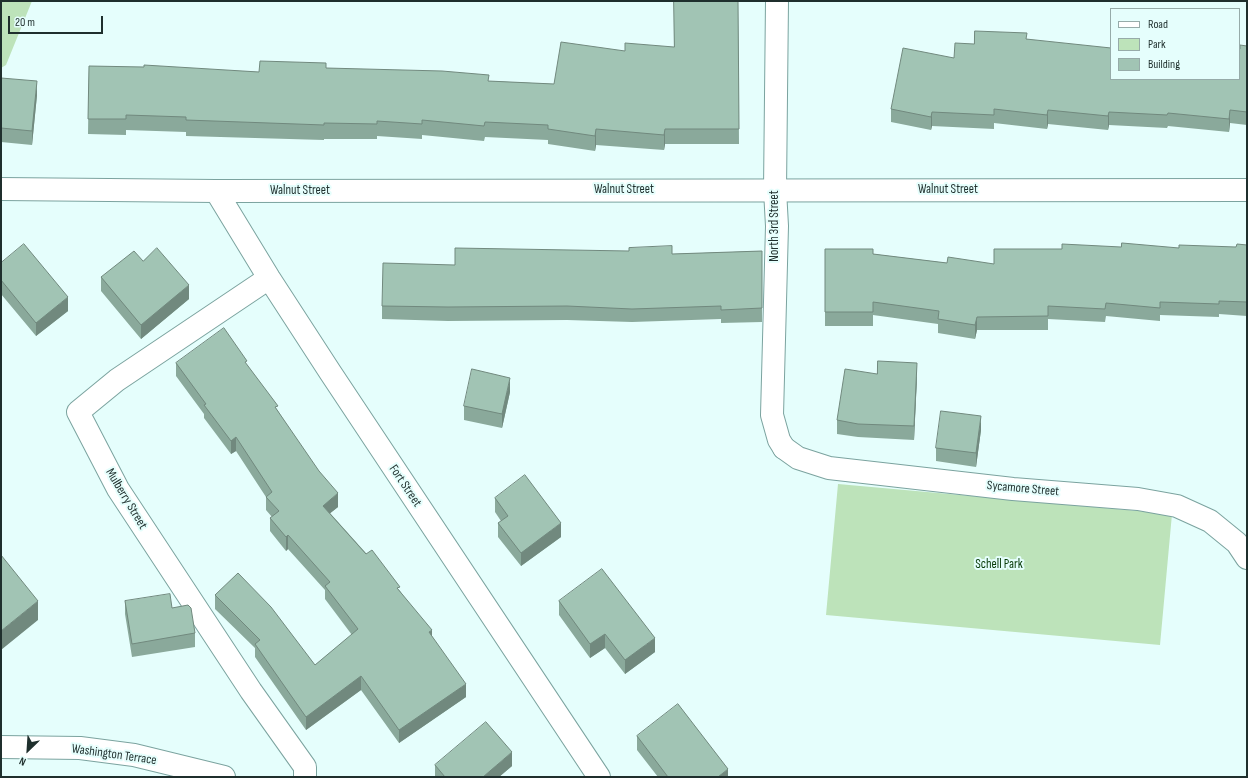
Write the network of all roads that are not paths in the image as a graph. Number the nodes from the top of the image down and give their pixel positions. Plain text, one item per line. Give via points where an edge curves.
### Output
1 (776, 1) edge
2 (1, 189) edge
3 (775, 190) junction
4 (1247, 190) edge
5 (216, 191) junction
6 (269, 278) junction
7 (784, 448) joint
8 (1247, 558) edge
9 (1, 747) edge
10 (224, 777) edge
11 (305, 777) edge
12 (599, 777) edge

1 - 3 street, North 3rd Street
2 - 5 street, Walnut Street
3 - 4 street, Walnut Street
3 - 5 street, Walnut Street
3 - 7 street, North 3rd Street via 772,415
5 - 6 street, Fort Street
6 - 11 street, Mulberry Street via 117,380 78,412 118,489 251,691 305,767
6 - 12 street, Fort Street
7 - 8 street, Sycamore Street via 798,458 829,468 1177,506 1210,521 1237,543
9 - 10 street, Washington Terrace via 80,748 134,755

